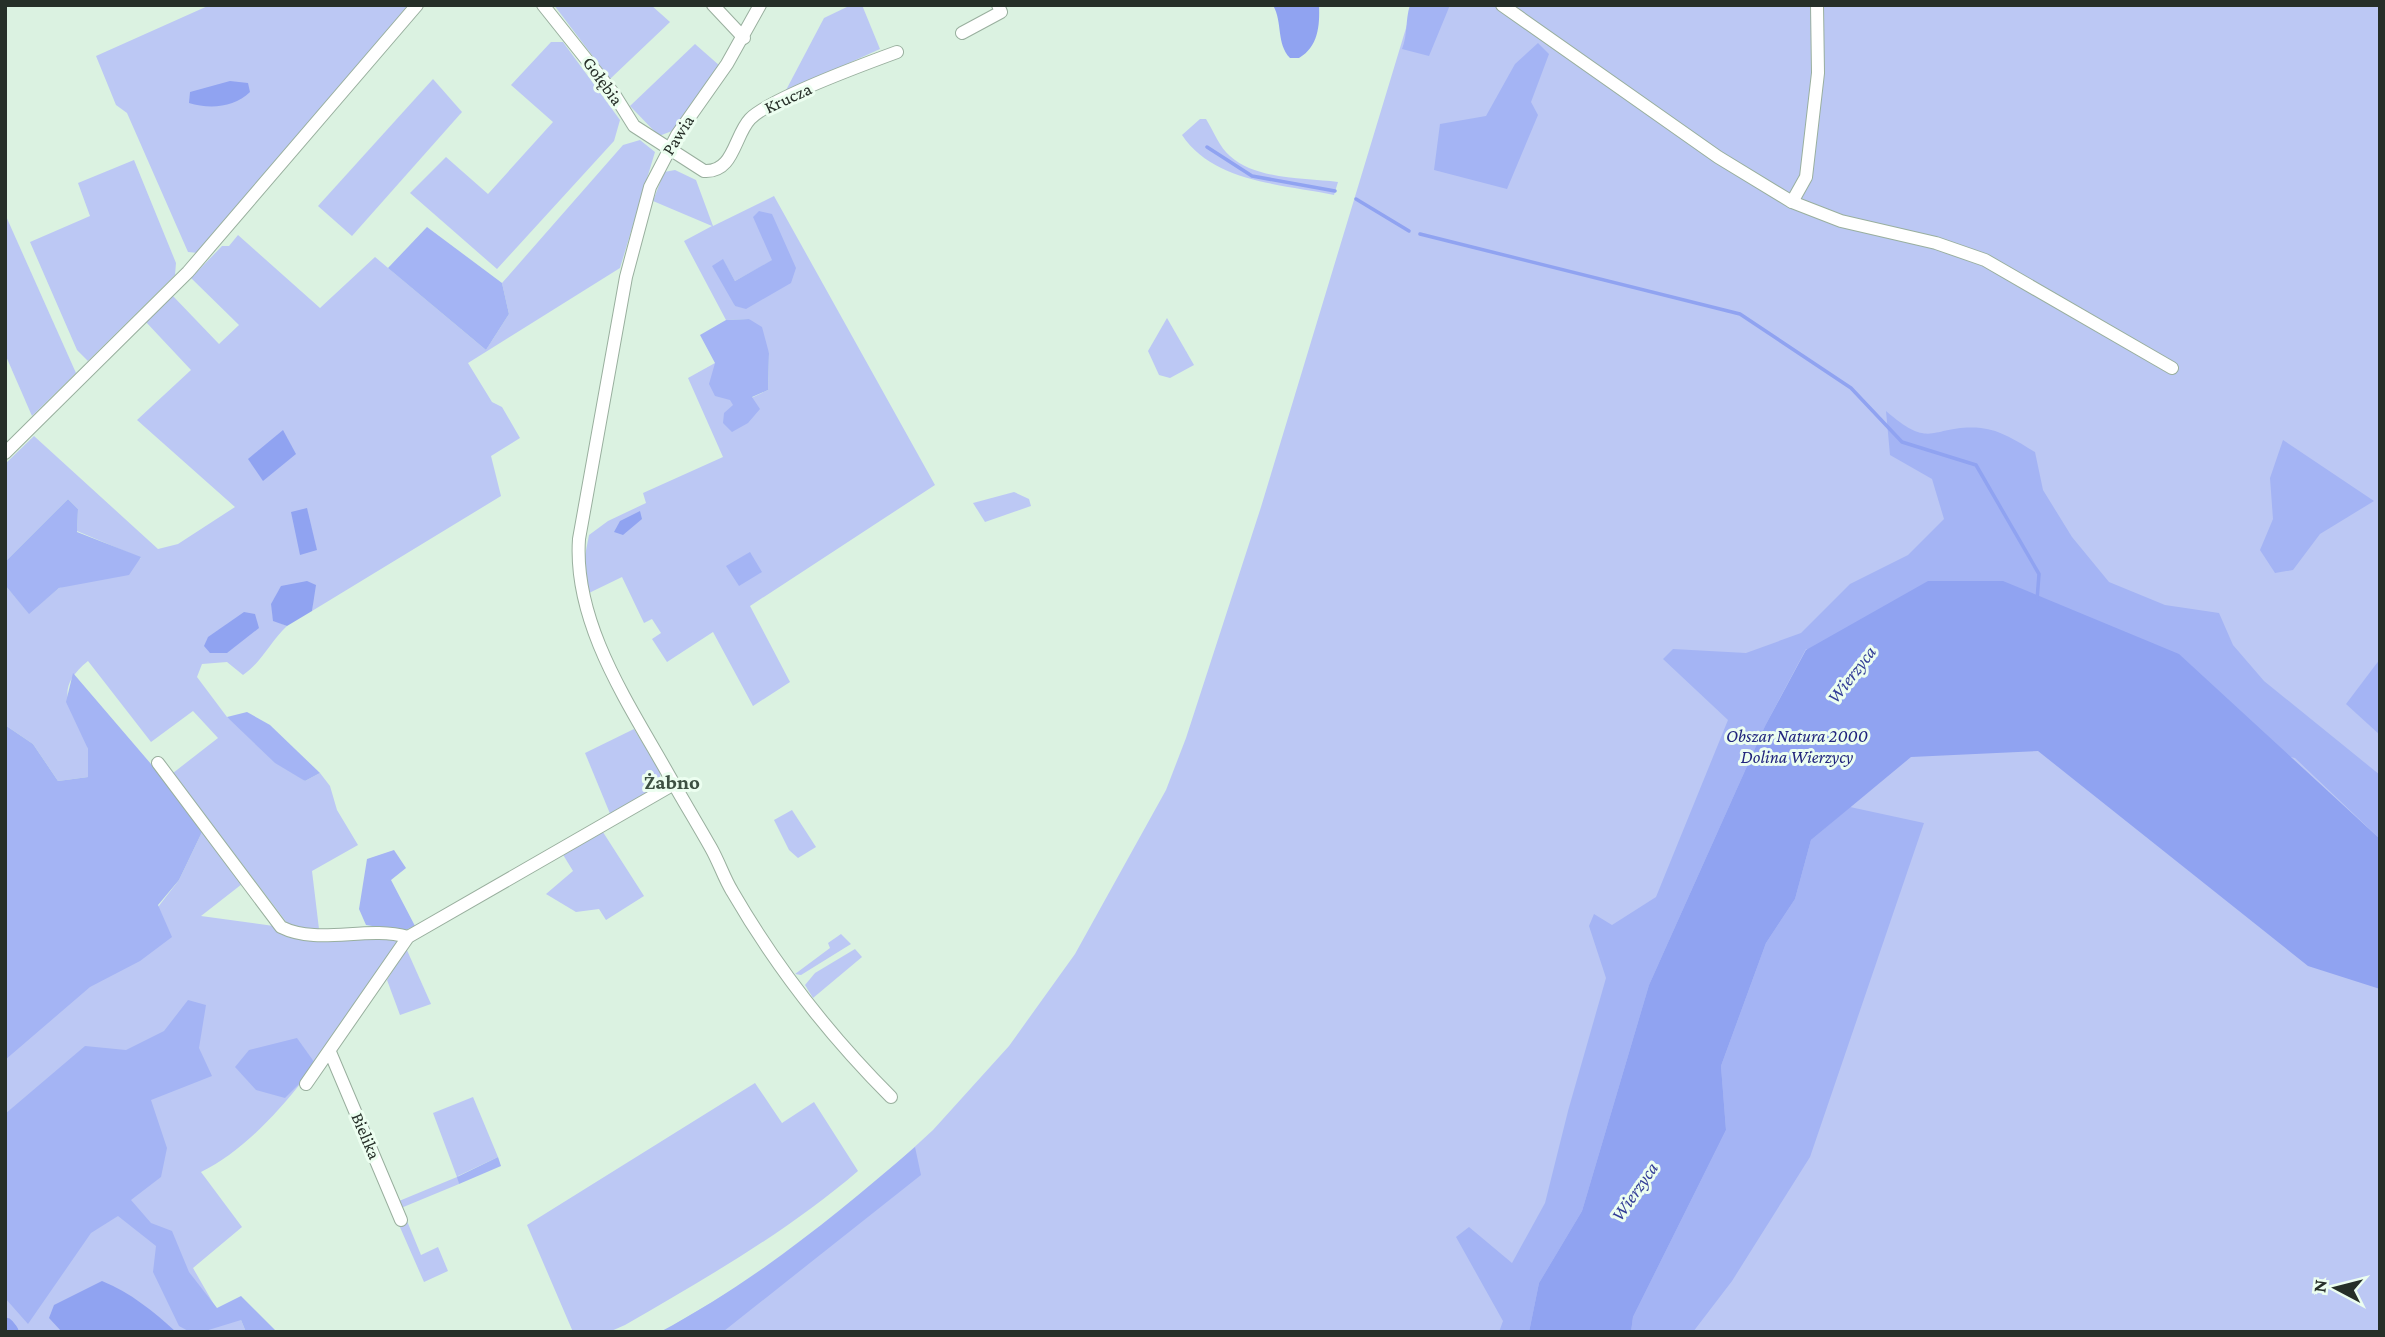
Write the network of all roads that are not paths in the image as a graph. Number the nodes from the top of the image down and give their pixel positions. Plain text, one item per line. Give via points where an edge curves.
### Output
1 (417, 5) edge
2 (543, 5) edge
3 (713, 5) edge
4 (760, 5) edge
5 (998, 5) edge
6 (1502, 5) edge
7 (1817, 5) edge
8 (962, 33) dead end
9 (744, 38) junction
10 (897, 52) dead end
11 (669, 149) junction
12 (1792, 202) junction
13 (2172, 368) dead end
14 (5, 453) edge
15 (158, 763) dead end
16 (674, 784) junction
17 (408, 937) junction
18 (330, 1052) junction
19 (306, 1084) dead end
20 (891, 1097) dead end
21 (401, 1220) dead end

1 - 14 street via 188,272
2 - 11 street, Gołębia via 634,126
3 - 9 street
4 - 9 street, Pawia
5 - 8 street via 1001,12
6 - 12 street via 1718,157
7 - 12 street via 1818,73 1806,177
9 - 11 street, Pawia
10 - 11 street, Krucza via 758,112 741,131 727,161 715,170 698,170
11 - 16 street, Pawia via 650,187 626,278 579,539 578,569 584,599 610,664
12 - 13 street via 1985,260
15 - 17 street via 281,927 299,936 363,932
16 - 17 street
16 - 20 street, Pawia via 752,926 841,1047
17 - 18 street
18 - 19 street
18 - 21 street, Bielika

